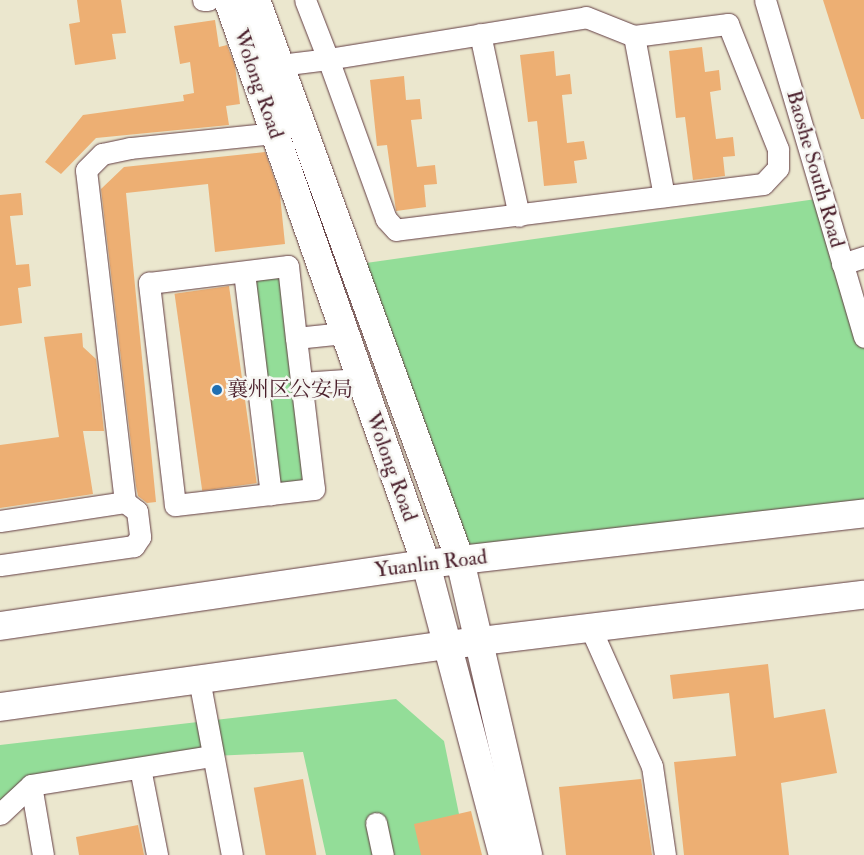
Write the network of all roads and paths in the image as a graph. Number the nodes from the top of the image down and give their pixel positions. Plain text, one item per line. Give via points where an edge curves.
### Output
1 (202, 0) edge
2 (208, 0) edge
3 (228, 0) edge
4 (256, 0) edge
5 (305, 0) edge
6 (765, 0) edge
7 (584, 8) edge
8 (480, 34) junction
9 (634, 36) junction
10 (328, 59) junction
11 (280, 65) junction
12 (275, 133) junction
13 (664, 196) junction
14 (519, 216) junction
15 (864, 257) edge
16 (842, 264) junction
17 (244, 272) junction
18 (344, 333) junction
19 (864, 337) edge
20 (296, 338) junction
21 (360, 379) junction
22 (301, 383) junction
23 (271, 494) junction
24 (124, 502) junction
25 (864, 513) edge
26 (0, 521) edge
27 (460, 560) junction
28 (426, 564) junction
29 (0, 565) edge
30 (864, 595) edge
31 (0, 626) edge
32 (590, 627) junction
33 (479, 641) junction
34 (448, 645) junction
35 (199, 679) junction
36 (0, 707) edge
37 (213, 756) junction
38 (140, 768) junction
39 (32, 785) junction
40 (0, 814) edge
41 (376, 823) dead end
42 (43, 855) edge
43 (157, 855) edge
44 (232, 855) edge
45 (383, 855) edge
46 (503, 855) edge
47 (528, 855) edge
48 (665, 855) edge

1 - 2 street
3 - 12 main road, Wolong Road
4 - 11 main road, Wolong Road
5 - 10 street
6 - 16 street, Baoshe South Road
7 - 8 street
7 - 9 street
8 - 10 street
8 - 14 street
9 - 13 street
9 - 13 street via 728,24 778,149 778,168 762,184
10 - 11 street
10 - 14 street via 386,219 396,230
11 - 27 main road, Wolong Road
12 - 18 main road, Wolong Road
12 - 24 street via 130,148 102,154 86,170
13 - 14 street
15 - 16 street
16 - 19 street, Baoshe South Road
17 - 20 street via 288,266
17 - 23 street
17 - 23 street via 149,282 175,505
18 - 20 street
18 - 21 main road, Wolong Road
20 - 22 street
21 - 22 street
21 - 28 main road, Wolong Road
22 - 23 street via 314,489
24 - 26 street
24 - 29 street via 137,511 140,537 134,546
25 - 27 main road, Yuanlin Road
27 - 28 main road, Yuanlin Road
27 - 33 main road, Wolong Road
28 - 31 main road, Yuanlin Road
28 - 34 main road, Wolong Road
30 - 32 main road
32 - 33 main road
32 - 48 street via 652,766
33 - 34 main road
33 - 47 main road, Wolong Road
34 - 35 main road
34 - 46 main road, Wolong Road
35 - 36 main road
35 - 37 street
37 - 38 street
37 - 44 street
38 - 39 street
38 - 43 street
39 - 40 street
39 - 42 street
41 - 45 street

